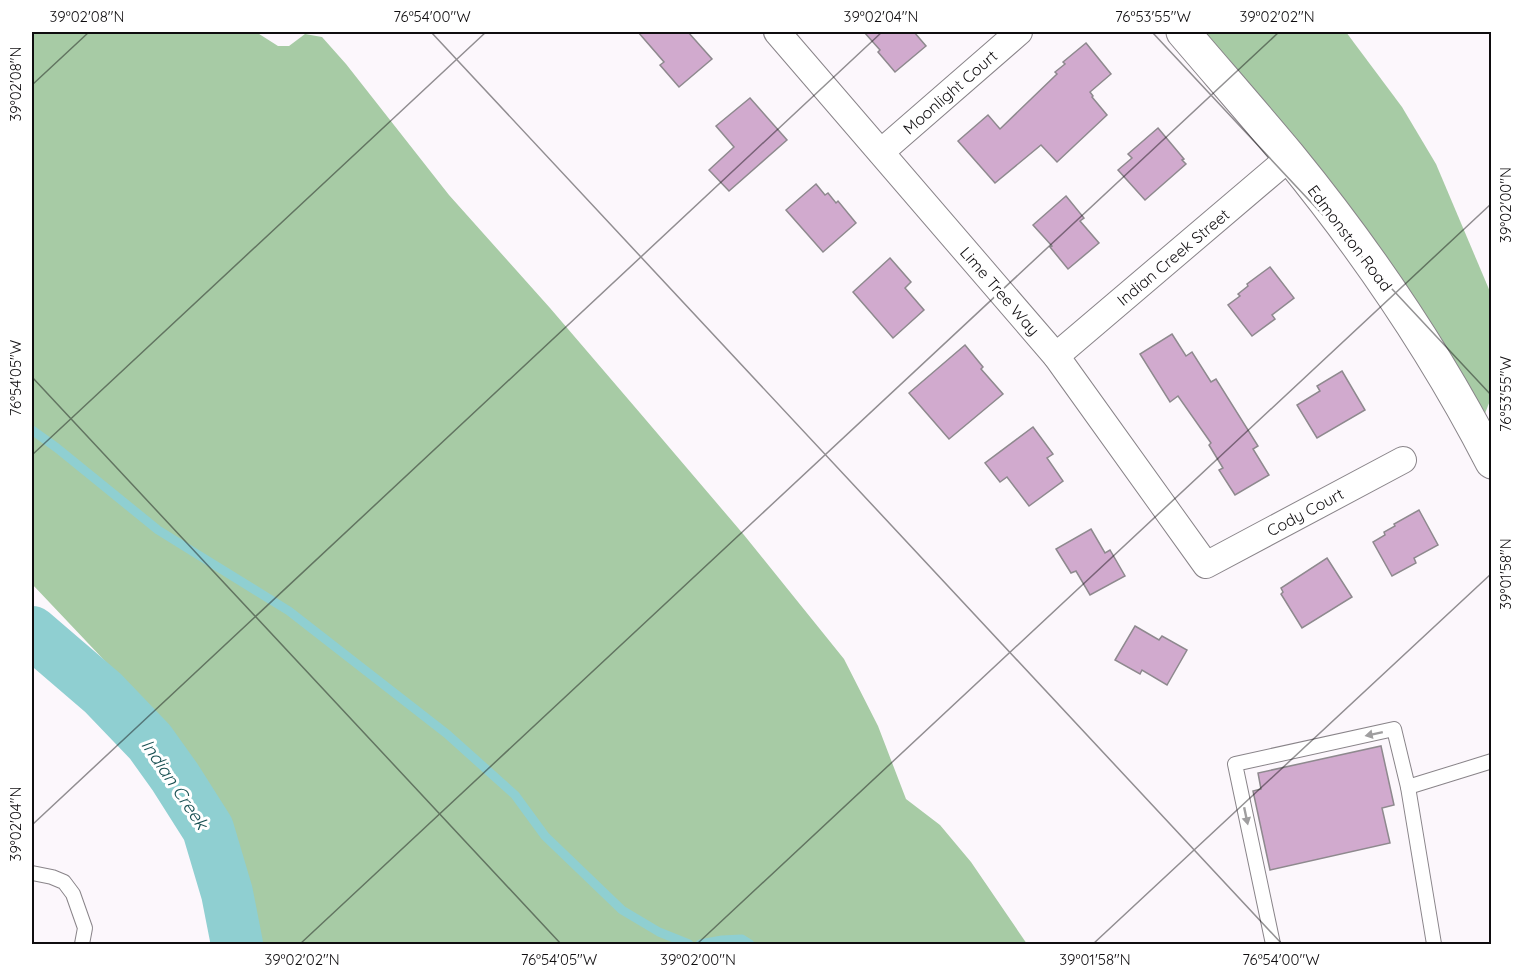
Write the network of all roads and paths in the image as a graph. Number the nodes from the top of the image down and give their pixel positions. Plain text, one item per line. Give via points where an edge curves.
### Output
1 (777, 32) edge
2 (1019, 32) edge
3 (1183, 32) edge
4 (881, 152) junction
5 (1290, 157) junction
6 (1056, 356) junction
7 (1404, 460) dead end
8 (1491, 462) edge
9 (1206, 565) joint
10 (1491, 761) edge
11 (1408, 787) junction
12 (32, 873) edge
13 (82, 945) edge
14 (1273, 945) edge
15 (1434, 945) edge

1 - 4 street, Lime Tree Way
2 - 4 street, Moonlight Court
3 - 5 main road, Edmonston Road
4 - 6 street, Lime Tree Way
5 - 6 street, Indian Creek Street
5 - 8 main road, Edmonston Road via 1396,299
6 - 9 street, Lime Tree Way
7 - 9 street, Cody Court
10 - 11 lane
11 -> 14 lane via 1394,729 1235,764
11 - 15 lane
12 - 13 lane via 64,882 73,894 85,928

